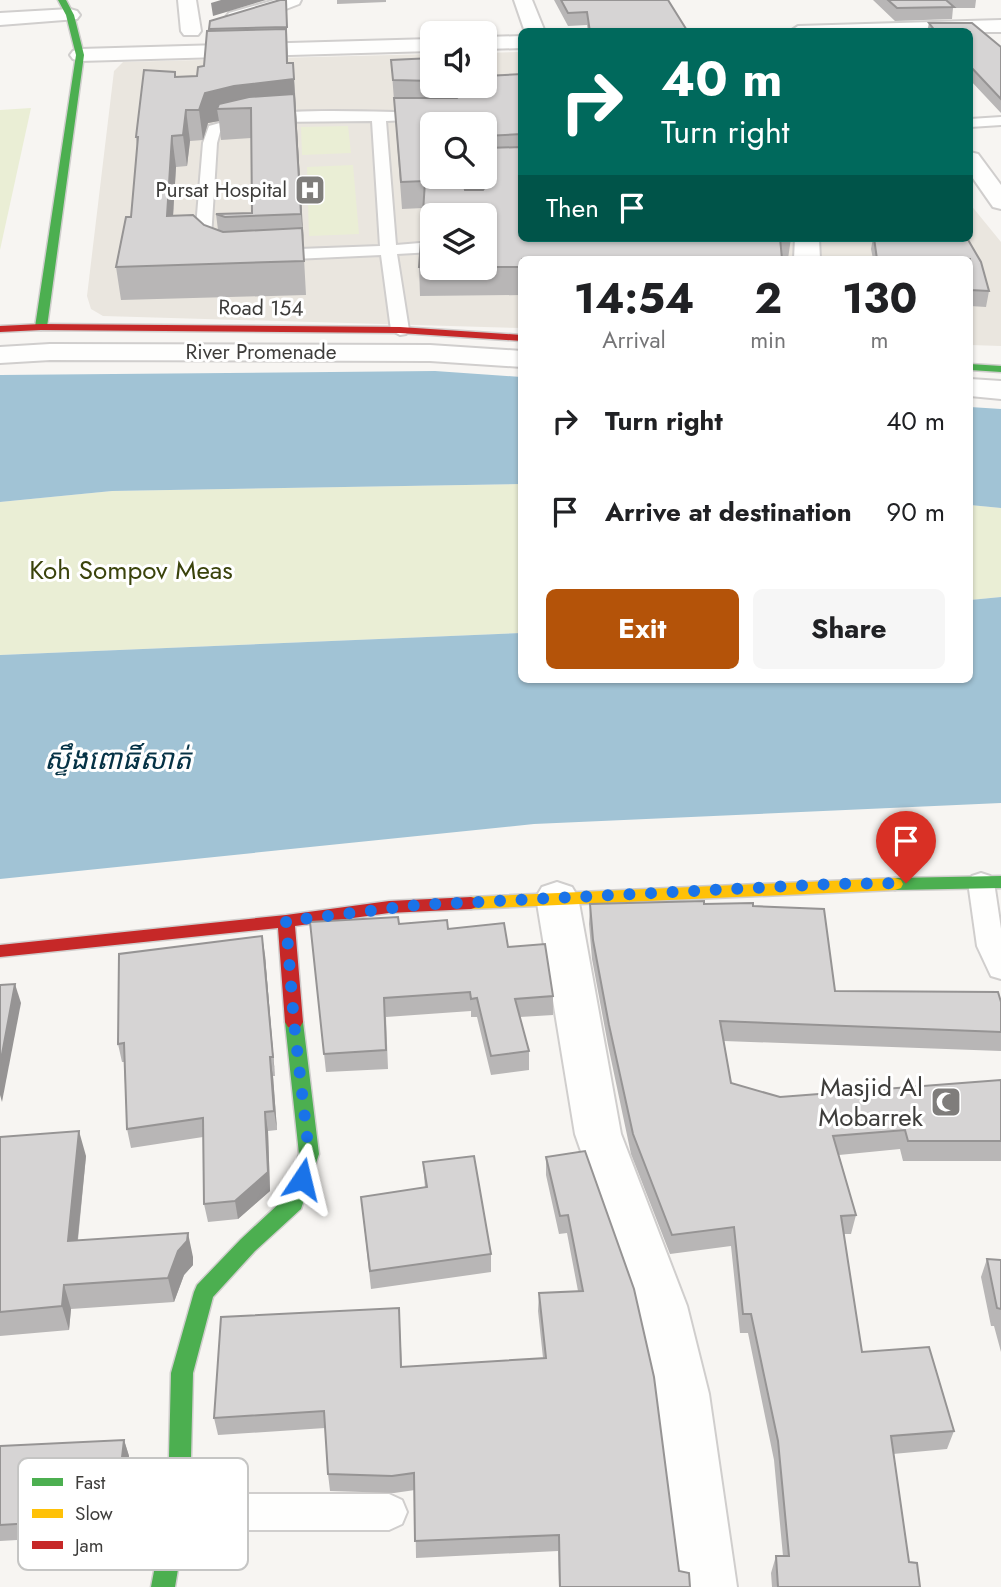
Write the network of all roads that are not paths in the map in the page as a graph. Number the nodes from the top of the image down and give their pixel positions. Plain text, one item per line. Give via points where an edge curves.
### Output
1 (187, 0) edge
2 (292, 0) edge
3 (523, 0) edge
4 (66, 8) edge
5 (856, 10) dead end
6 (0, 19) edge
7 (1001, 26) edge
8 (534, 28) edge
9 (872, 28) edge
10 (938, 28) edge
11 (191, 31) junction
12 (518, 42) edge
13 (497, 43) edge
14 (420, 45) edge
15 (155, 53) junction
16 (80, 55) junction
17 (420, 116) edge
18 (379, 117) junction
19 (1001, 121) edge
20 (973, 123) edge
21 (973, 163) edge
22 (1001, 202) edge
23 (420, 248) edge
24 (388, 250) junction
25 (251, 256) edge
26 (227, 257) edge
27 (0, 329) edge
28 (400, 330) junction
29 (518, 338) edge
30 (45, 340) junction
31 (0, 355) edge
32 (518, 359) edge
33 (973, 367) edge
34 (1001, 369) edge
35 (973, 388) edge
36 (1001, 390) edge
37 (991, 882) edge
38 (556, 897) junction
39 (286, 921) junction
40 (0, 951) edge
41 (1001, 969) edge
42 (180, 1458) edge
43 (248, 1512) edge
44 (389, 1512) dead end
45 (708, 1587) edge

1 - 11 street
2 - 11 street
3 - 8 street
4 - 6 street
4 - 16 street
5 - 9 street
7 - 10 street
11 - 15 street
12 - 13 street
14 - 15 street
15 - 16 street
16 - 30 street
17 - 18 lane
18 - 24 lane
18 - 26 lane via 251,120 214,129 203,239 212,252
19 - 20 lane
21 - 22 street
23 - 24 lane
24 - 25 lane
24 - 28 lane
27 - 30 street, Road 154
28 - 29 street, Road 154
28 - 30 street, Road 154
30 - 31 street, River Promenade
30 - 32 street, River Promenade
33 - 34 street
35 - 36 street
37 - 38 street via 831,884
37 - 41 lane via 990,946
38 - 39 street via 389,907
38 - 45 street via 598,1134 662,1306 682,1394
39 - 40 street
39 - 42 street via 309,1154 294,1203 204,1292 183,1373
43 - 44 lane

